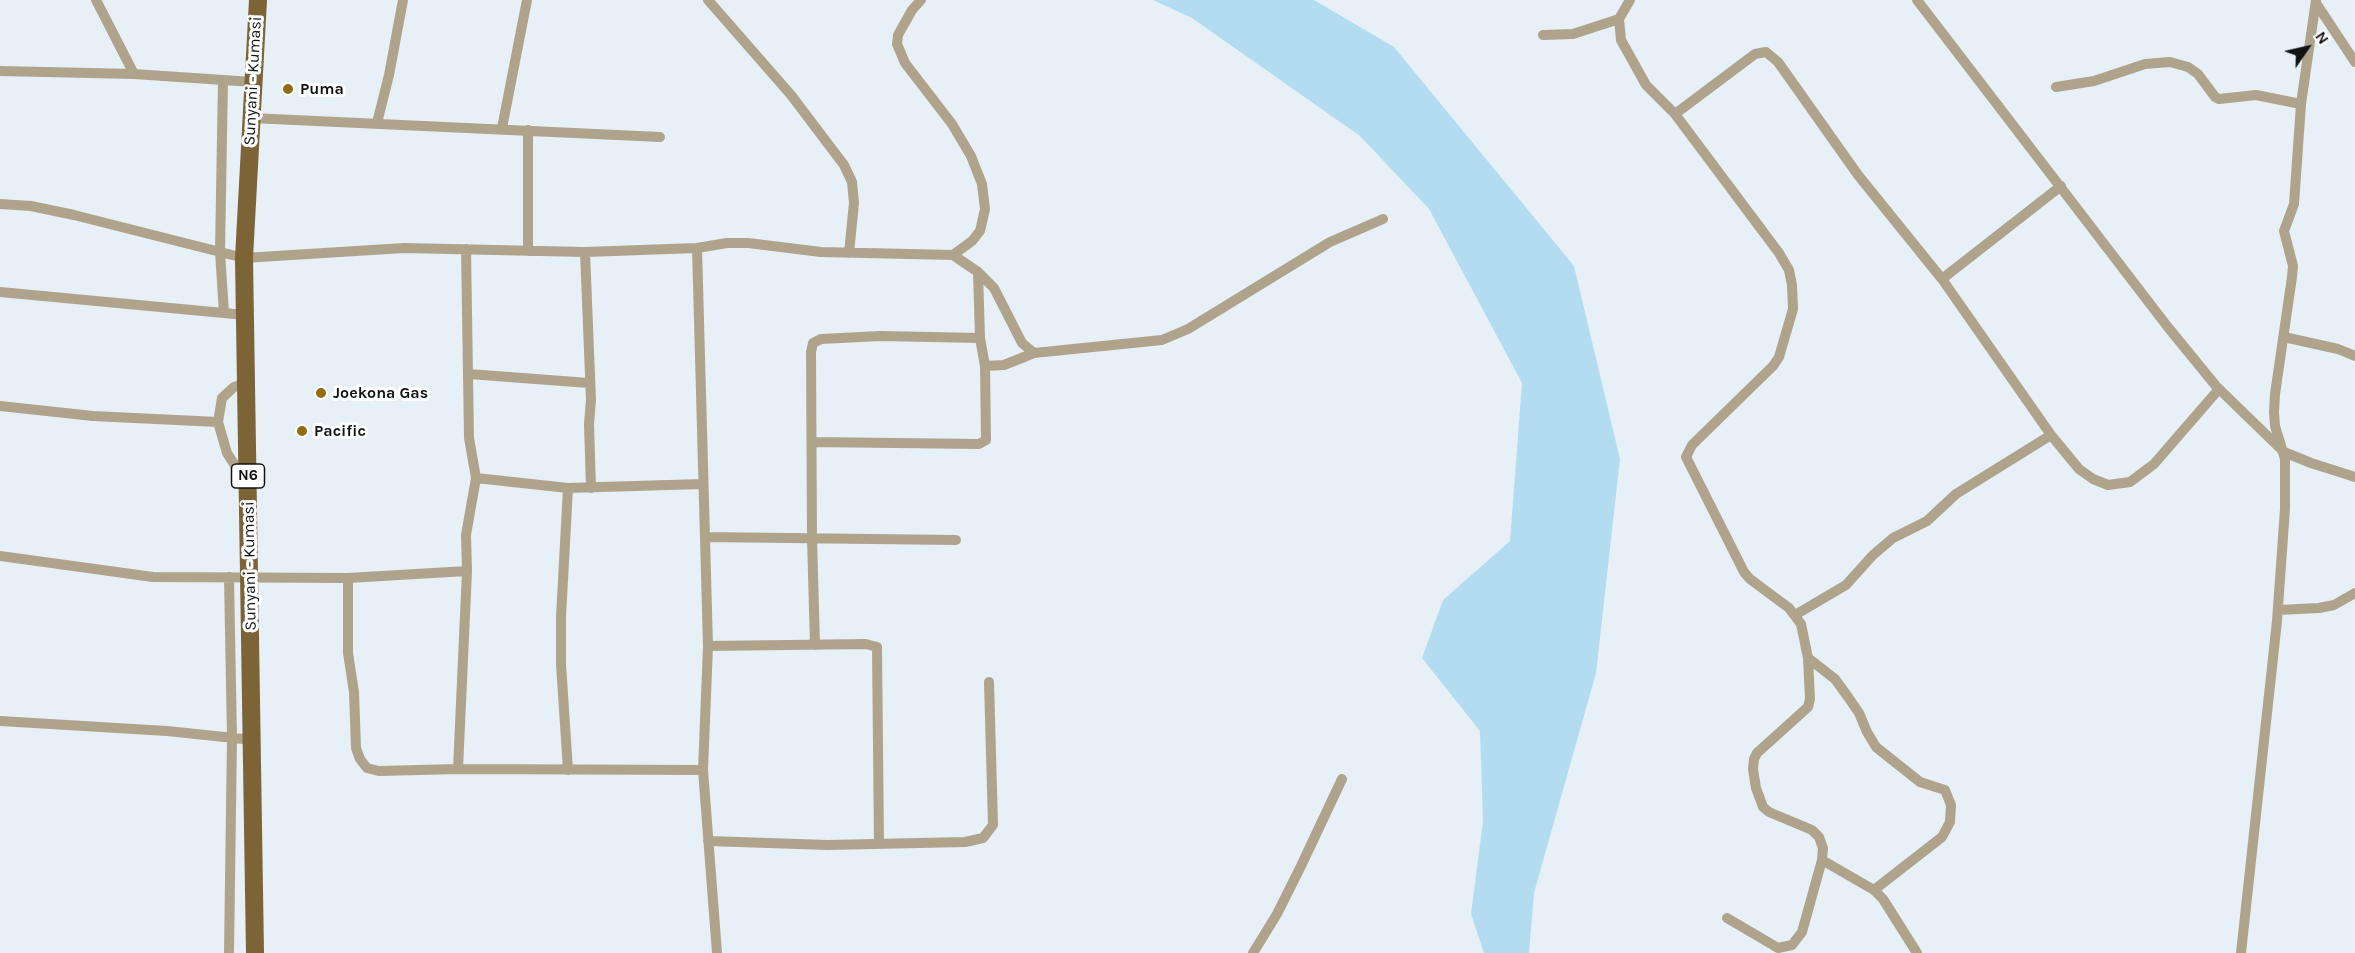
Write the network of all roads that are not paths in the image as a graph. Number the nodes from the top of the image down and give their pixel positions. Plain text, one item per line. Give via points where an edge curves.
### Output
1 (96, 0) edge
2 (258, 0) edge
3 (403, 0) edge
4 (527, 0) edge
5 (724, 0) edge
6 (921, 0) edge
7 (1630, 0) edge
8 (1917, 0) edge
9 (2316, 1) edge
10 (711, 4) edge
11 (1618, 20) junction
12 (1543, 35) dead end
13 (2355, 62) edge
14 (0, 70) edge
15 (134, 74) junction
16 (224, 80) junction
17 (253, 82) junction
18 (2056, 87) dead end
19 (2301, 104) junction
20 (1675, 114) junction
21 (251, 118) junction
22 (377, 123) junction
23 (502, 128) junction
24 (528, 130) junction
25 (660, 137) dead end
26 (2061, 186) junction
27 (0, 204) edge
28 (1383, 219) dead end
29 (697, 248) junction
30 (466, 249) junction
31 (528, 251) junction
32 (220, 252) junction
33 (585, 252) junction
34 (849, 253) junction
35 (953, 255) junction
36 (244, 258) junction
37 (978, 272) junction
38 (1942, 279) junction
39 (0, 292) edge
40 (224, 313) junction
41 (245, 315) junction
42 (2284, 337) junction
43 (980, 338) junction
44 (1034, 353) junction
45 (2355, 356) edge
46 (985, 366) junction
47 (469, 374) junction
48 (247, 383) junction
49 (589, 383) junction
50 (2219, 389) junction
51 (0, 406) edge
52 (218, 422) junction
53 (2051, 435) junction
54 (812, 442) junction
55 (2284, 452) junction
56 (248, 471) junction
57 (2355, 477) edge
58 (476, 478) junction
59 (702, 484) junction
60 (568, 488) junction
61 (591, 488) junction
62 (705, 537) junction
63 (812, 538) junction
64 (956, 540) dead end
65 (0, 556) edge
66 (467, 571) junction
67 (250, 576) junction
68 (229, 577) junction
69 (348, 578) junction
70 (2355, 593) edge
71 (2278, 610) junction
72 (1795, 615) junction
73 (815, 645) junction
74 (708, 646) junction
75 (1808, 658) junction
76 (989, 682) dead end
77 (0, 721) edge
78 (232, 738) junction
79 (253, 740) junction
80 (458, 769) junction
81 (568, 770) junction
82 (703, 770) junction
83 (1342, 779) dead end
84 (708, 841) junction
85 (879, 844) junction
86 (1822, 860) junction
87 (1874, 890) junction
88 (1727, 918) dead end
89 (230, 953) edge
90 (255, 953) edge
91 (717, 953) edge
92 (1253, 953) edge
93 (1917, 953) edge
94 (2241, 953) edge

1 - 15 street
2 - 17 main road, Sunyani - Kumasi / N6
3 - 22 street
4 - 23 street
5 - 10 street
6 - 35 street via 898,35 897,44 905,63 952,124 982,184 985,209 980,231
7 - 11 street
8 - 26 street
9 - 13 street
9 - 19 street
10 - 34 street via 791,95 844,165 852,182 854,203
11 - 12 street via 1573,34
11 - 20 street via 1621,40 1646,85
14 - 15 street
15 - 16 street
16 - 17 street
16 - 32 street
17 - 21 main road, Sunyani - Kumasi / N6
18 - 19 street via 2094,81 2145,64 2170,62 2198,74 2219,99 2256,95
19 - 42 street via 2294,204 2284,231 2293,266
20 - 38 street via 1755,54 1766,52 1778,62 1858,175
20 - 72 street via 1789,270 1793,309 1779,357 1692,445 1686,457 1744,572
21 - 22 street
21 - 36 main road, Sunyani - Kumasi / N6
22 - 23 street
23 - 24 street
24 - 25 street
24 - 31 street
26 - 38 street
26 - 50 street
27 - 32 street via 74,215
28 - 44 street via 1330,242 1188,329 1162,340
29 - 33 street
29 - 34 street via 748,243
29 - 59 street
30 - 31 street
30 - 36 street via 373,249
30 - 47 street
31 - 33 street
32 - 36 street
32 - 40 street
33 - 49 street
34 - 35 street
35 - 37 street
36 - 41 main road, Sunyani - Kumasi / N6
37 - 43 street
37 - 44 street via 994,288 1022,343
38 - 53 street
39 - 40 street
40 - 41 street
41 - 48 main road, Sunyani - Kumasi / N6
42 - 45 street
42 - 55 street via 2274,412
43 - 46 street
43 - 54 street via 880,336 821,339 813,343
44 - 46 street via 1004,365
46 - 54 street via 986,440 979,444
47 - 49 street
47 - 58 street via 469,438
48 - 52 street via 234,387 222,398
48 - 56 main road, Sunyani - Kumasi / N6
49 - 61 street
50 - 53 street via 2154,464 2130,482 2108,485 2093,479 2079,469
50 - 55 street
51 - 52 street via 93,416
52 - 56 street via 227,453 236,467
53 - 72 street via 1956,494 1927,521 1893,538 1846,585
54 - 63 street
55 - 57 street
55 - 71 street via 2285,509
56 - 67 main road, Sunyani - Kumasi / N6
58 - 60 street
58 - 66 street via 467,518
59 - 61 street
59 - 62 street
60 - 61 street
60 - 81 street via 561,617
62 - 63 street
62 - 74 street
63 - 64 street
63 - 73 street
65 - 68 street via 153,577
66 - 69 street
66 - 80 street
67 - 68 street
67 - 69 street
67 - 79 main road, Sunyani - Kumasi / N6
68 - 78 street
69 - 80 street via 348,653 360,759 367,768 380,771
70 - 71 street via 2319,609
71 - 94 street
72 - 75 street via 1802,624
73 - 74 street
73 - 85 street via 866,644 878,651
74 - 82 street
75 - 86 street via 1808,706 1757,753 1753,769 1763,807 1812,830 1823,848
75 - 87 street via 1841,688 1876,747 1920,782 1945,790 1951,805 1950,822 1942,837
76 - 85 street via 993,825 982,838 965,842
77 - 78 street
78 - 79 street
78 - 89 street
79 - 90 main road, Sunyani - Kumasi / N6
80 - 81 street
81 - 82 street
82 - 84 street
83 - 92 street via 1277,914
84 - 85 street
84 - 91 street
86 - 87 street
86 - 88 street via 1802,932 1792,945 1778,948
87 - 93 street

